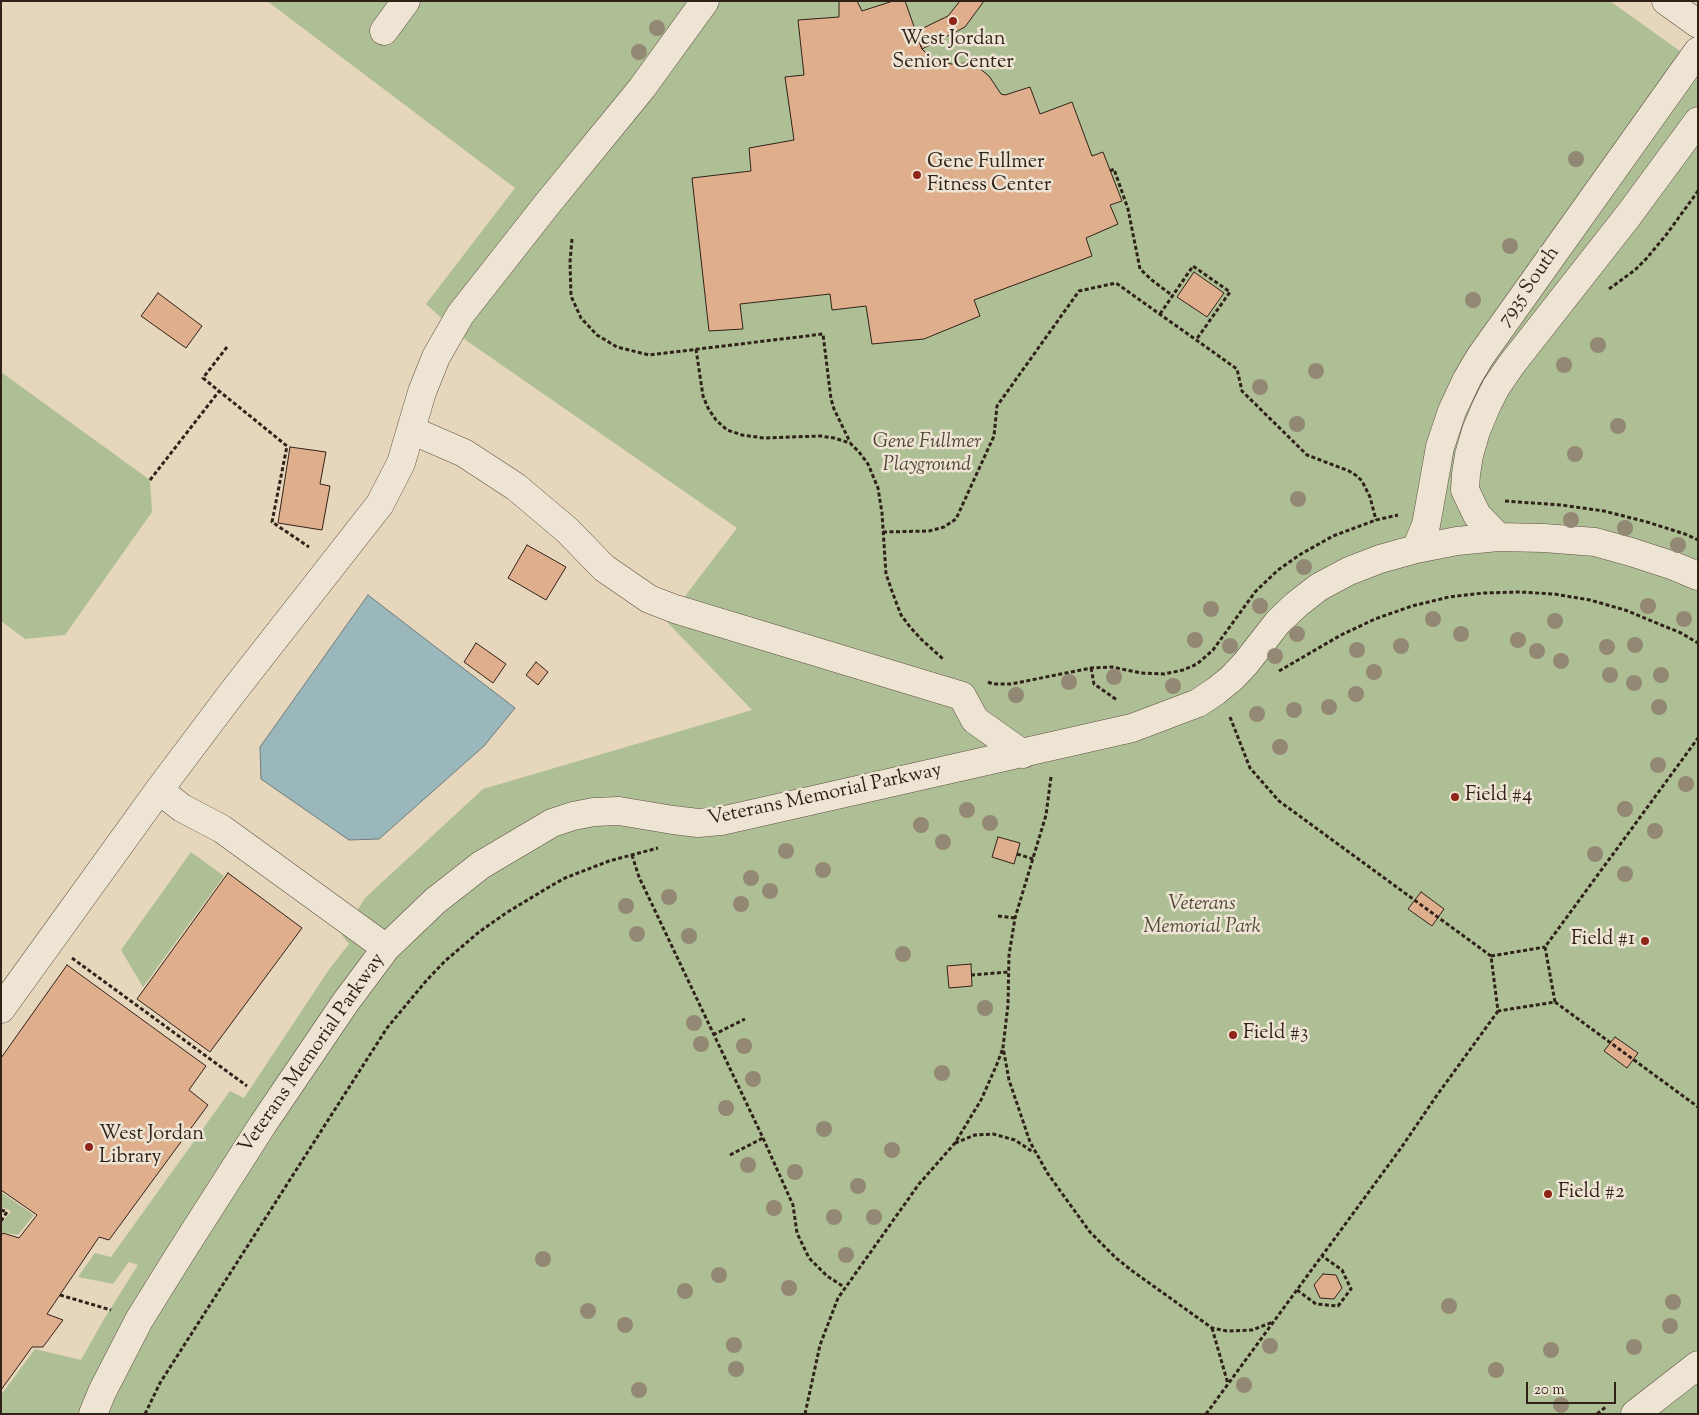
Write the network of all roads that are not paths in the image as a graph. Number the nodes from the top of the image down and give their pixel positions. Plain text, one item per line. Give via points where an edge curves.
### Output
1 (406, 1) edge
2 (705, 1) edge
3 (1666, 1) edge
4 (1698, 24) edge
5 (384, 31) dead end
6 (1698, 51) edge
7 (1698, 121) edge
8 (411, 430) junction
9 (1498, 537) junction
10 (1416, 549) junction
11 (1698, 576) edge
12 (1023, 754) junction
13 (159, 790) junction
14 (386, 948) junction
15 (1, 1009) edge
16 (1696, 1369) edge
17 (93, 1414) edge
18 (1635, 1414) edge

1 - 5 street
2 - 8 street via 642,88 460,315 436,357
3 - 4 street
6 - 10 street, 7935 South via 1467,379 1452,410 1440,447 1426,525
7 - 9 street, 7935 South via 1511,366 1486,407 1469,455 1465,490 1477,515
8 - 12 street via 464,453 516,487 567,530 604,568 649,599 962,696 975,720
8 - 13 street via 401,463 380,504
9 - 10 street, Veterans Memorial Parkway
9 - 11 street, Veterans Memorial Parkway via 1595,542
10 - 12 street, Veterans Memorial Parkway via 1348,571 1319,587 1278,622 1232,678 1198,703 1132,728
12 - 14 street, Veterans Memorial Parkway via 722,821 698,823 619,811 573,816 552,823 481,866 435,902
13 - 14 street via 182,808 222,829
13 - 15 street
14 - 17 street, Veterans Memorial Parkway via 312,1051 180,1254 139,1320
16 - 18 street

